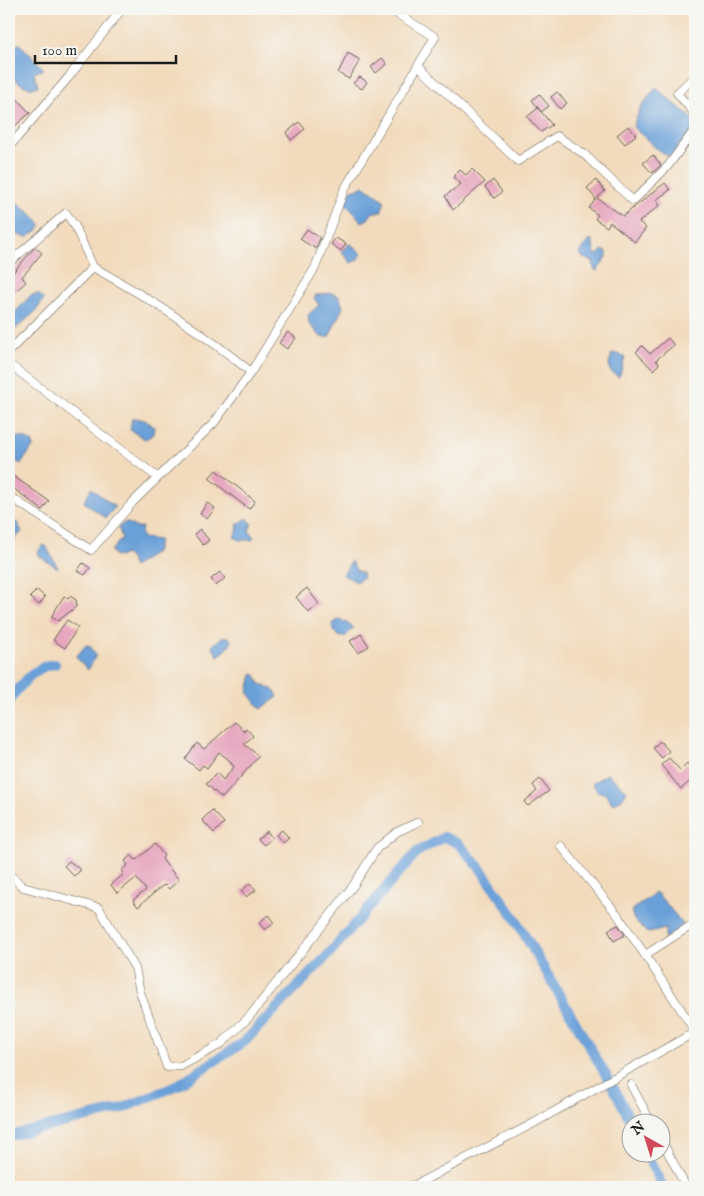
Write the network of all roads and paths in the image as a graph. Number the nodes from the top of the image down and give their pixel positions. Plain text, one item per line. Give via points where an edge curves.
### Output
1 (122, 9) edge
2 (389, 9) edge
3 (418, 66) junction
4 (695, 76) edge
5 (695, 114) edge
6 (695, 129) edge
7 (9, 147) edge
8 (9, 263) edge
9 (93, 267) junction
10 (9, 351) edge
11 (9, 364) edge
12 (251, 372) junction
13 (157, 477) junction
14 (9, 496) edge
15 (418, 822) dead end
16 (560, 846) dead end
17 (9, 874) edge
18 (695, 923) edge
19 (645, 955) junction
20 (695, 1031) edge
21 (631, 1085) dead end
22 (647, 1114) edge
23 (672, 1160) edge
24 (424, 1179) junction
25 (411, 1187) edge
26 (428, 1187) edge
27 (686, 1187) edge

1 - 7 street
2 - 3 street via 435,37
3 - 6 street via 518,161 557,136 584,154 633,201 668,166
3 - 12 street via 344,190 314,268
4 - 5 street via 676,93
8 - 9 street via 66,213 76,226
9 - 10 street
9 - 12 street via 159,304
11 - 13 street
12 - 13 street via 214,423
13 - 14 street via 91,550
15 - 17 street via 397,832 378,848 353,886 242,1024 222,1044 181,1066 167,1067 140,992 135,968 99,908 23,887
16 - 19 street via 617,914
18 - 19 street
19 - 20 street
20 - 24 street via 594,1090
21 - 22 street
23 - 27 street
24 - 25 street
24 - 26 street

